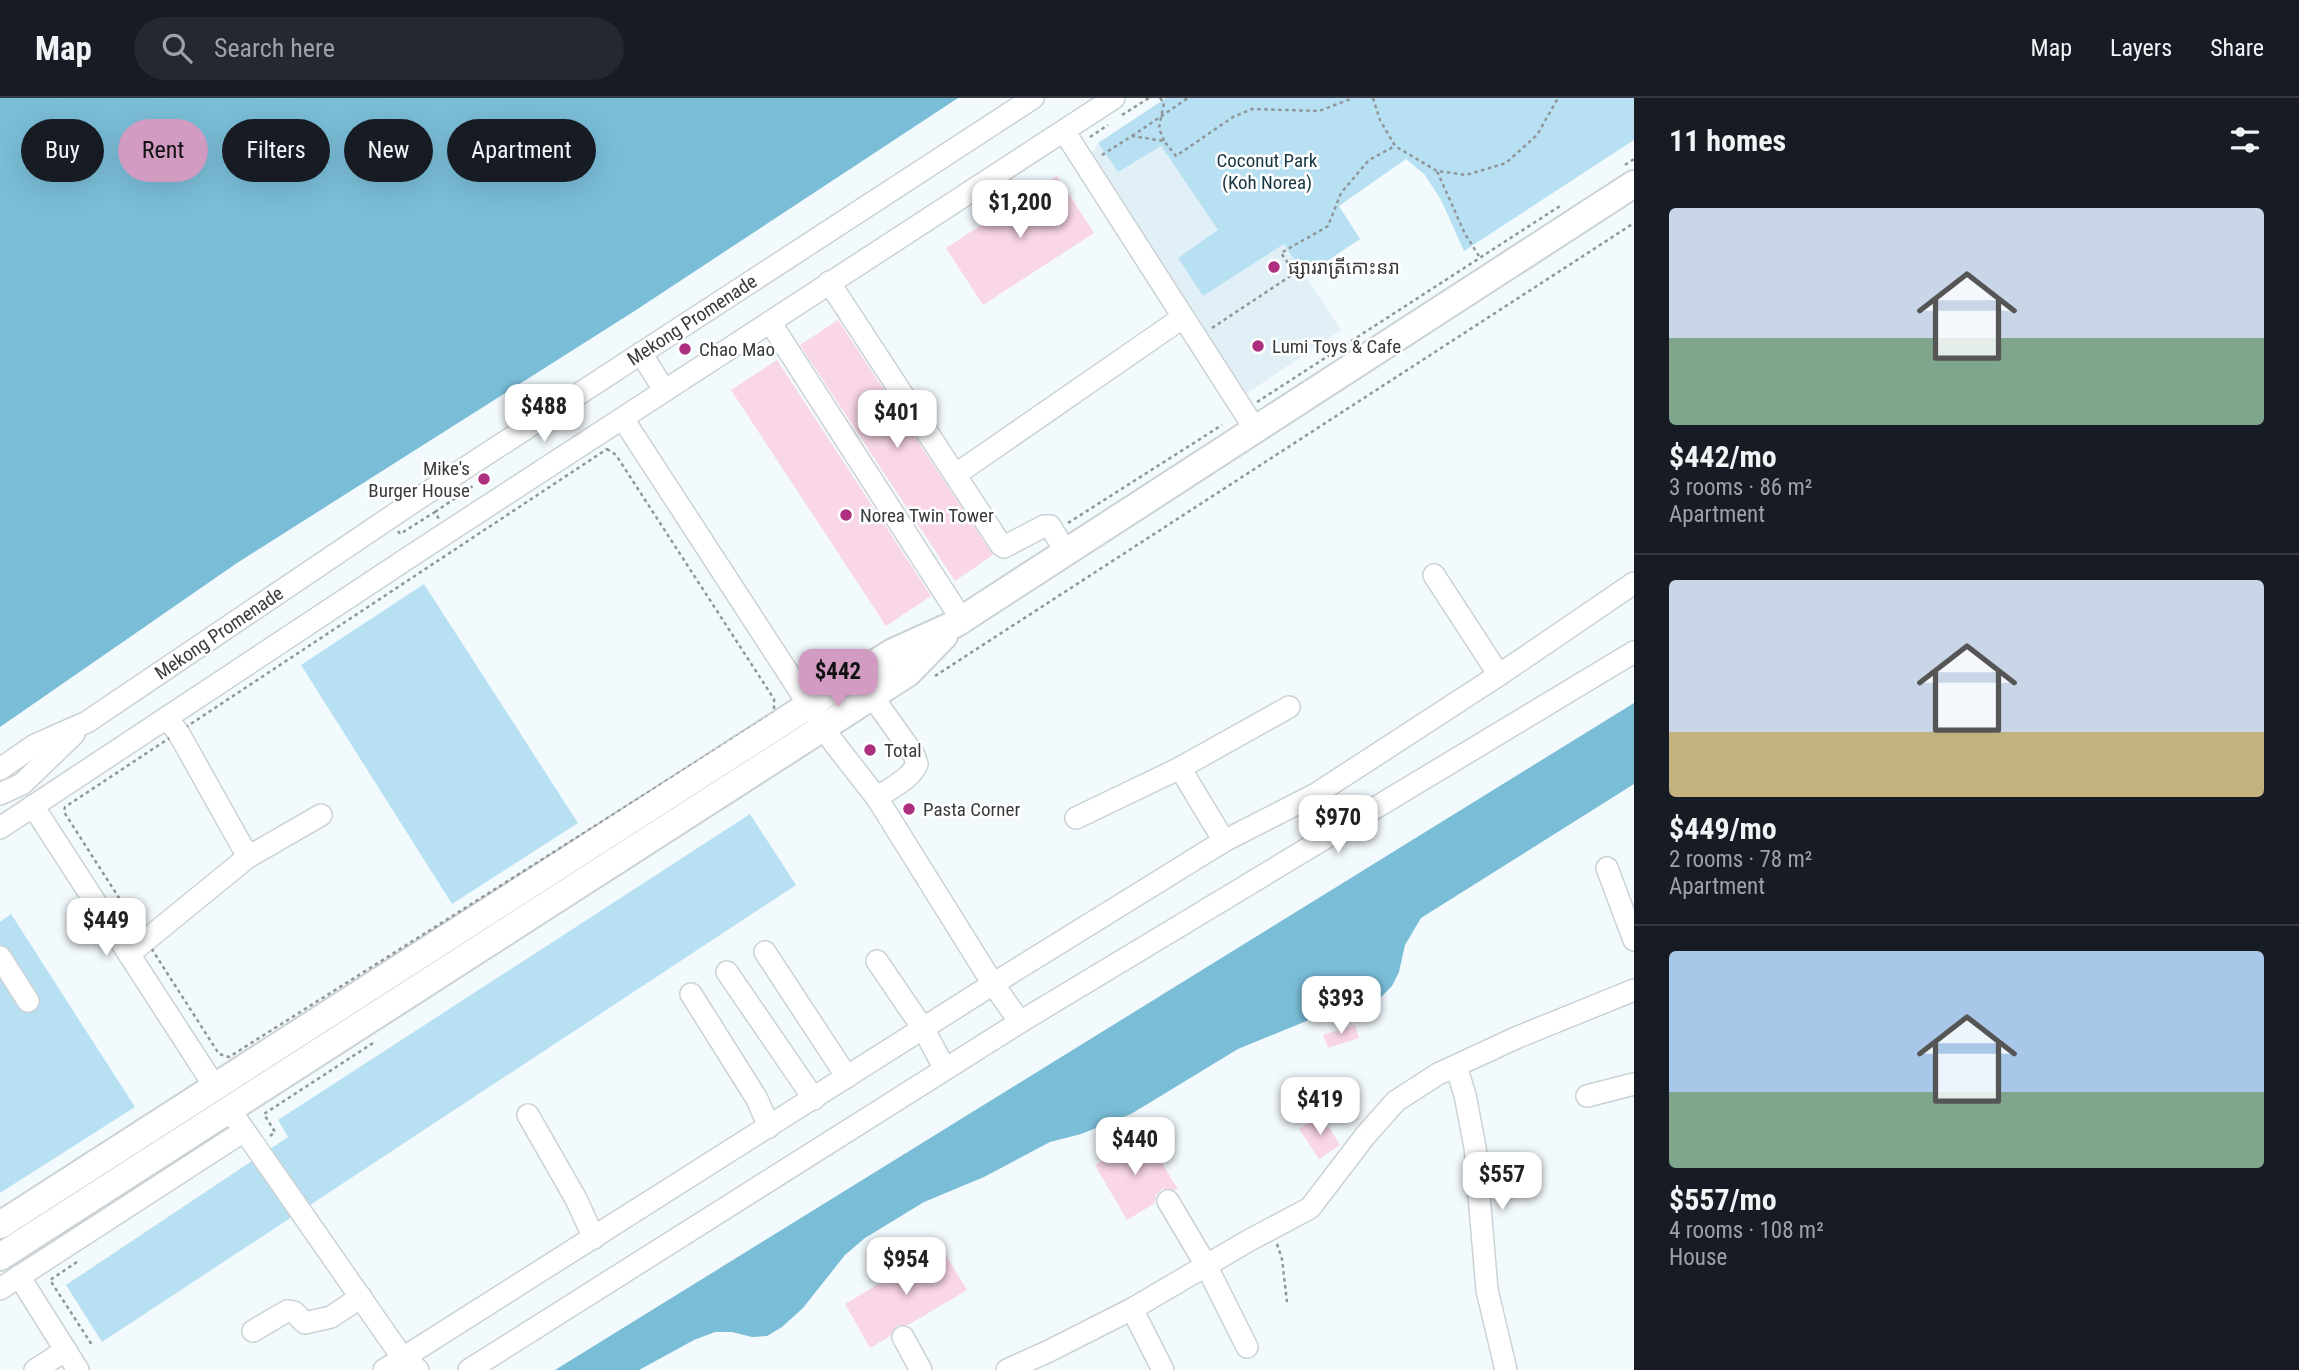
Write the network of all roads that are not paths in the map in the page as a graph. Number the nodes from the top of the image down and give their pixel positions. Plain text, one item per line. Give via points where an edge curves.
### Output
1 (1032, 98) edge
2 (1114, 98) edge
3 (1064, 131) junction
4 (1628, 175) edge
5 (829, 282) junction
6 (1182, 318) junction
7 (770, 322) junction
8 (640, 354) junction
9 (664, 390) junction
10 (624, 419) junction
11 (1249, 421) junction
12 (955, 475) junction
13 (1060, 542) junction
14 (1434, 575) dead end
15 (1634, 583) edge
16 (959, 622) junction
17 (1634, 652) edge
18 (1499, 675) junction
19 (872, 696) junction
20 (1289, 707) dead end
21 (816, 716) junction
22 (166, 718) junction
23 (86, 722) junction
24 (1180, 768) junction
25 (0, 769) edge
26 (0, 794) edge
27 (877, 798) junction
28 (33, 806) junction
29 (321, 816) dead end
30 (1076, 818) dead end
31 (0, 828) edge
32 (1224, 841) junction
33 (248, 857) junction
34 (1607, 869) dead end
35 (1634, 940) edge
36 (765, 952) dead end
37 (129, 954) junction
38 (0, 957) edge
39 (877, 961) dead end
40 (727, 971) dead end
41 (993, 984) junction
42 (1634, 990) edge
43 (691, 995) dead end
44 (28, 1001) dead end
45 (1020, 1022) junction
46 (924, 1030) junction
47 (1456, 1066) junction
48 (945, 1069) junction
49 (848, 1077) junction
50 (1634, 1084) edge
51 (215, 1087) junction
52 (1587, 1096) dead end
53 (814, 1099) junction
54 (528, 1115) dead end
55 (769, 1127) junction
56 (242, 1129) junction
57 (1168, 1201) dead end
58 (0, 1224) edge
59 (594, 1238) junction
60 (0, 1258) edge
61 (1206, 1265) junction
62 (19, 1276) junction
63 (0, 1289) edge
64 (361, 1297) junction
65 (1132, 1309) junction
66 (253, 1331) dead end
67 (902, 1337) dead end
68 (1247, 1347) dead end
69 (66, 1350) junction
70 (1053, 1361) edge
71 (410, 1364) edge
72 (35, 1370) edge
73 (78, 1370) edge
74 (384, 1370) edge
75 (470, 1370) edge
76 (921, 1370) edge
77 (1007, 1370) edge
78 (1163, 1370) edge
79 (1506, 1370) edge

1 - 8 street, Mekong Promenade
2 - 3 street
3 - 5 street
3 - 6 street
4 - 11 main road
5 - 7 street
5 - 12 street
6 - 11 street
6 - 12 street
7 - 9 street
7 - 16 street
8 - 9 street
8 - 23 street, Mekong Promenade
9 - 10 street
10 - 21 street
10 - 22 street
11 - 13 main road
12 - 13 street via 1004,547 1044,526 1051,526
13 - 16 main road
14 - 18 street
15 - 18 street
16 - 19 main road via 908,673
16 - 21 main road via 893,652
17 - 45 street
18 - 32 street via 1316,794
19 - 21 main road
19 - 27 street via 917,764
20 - 24 street
21 - 27 street
21 - 51 main road
21 - 56 main road
22 - 28 street
22 - 33 street
23 - 25 street, Mekong Promenade via 35,745
23 - 26 street via 22,784
24 - 30 street
24 - 32 street
27 - 41 street
28 - 31 street
28 - 37 street
29 - 33 street
32 - 41 street
33 - 37 street
34 - 35 street
36 - 49 street
37 - 51 street
38 - 44 street
39 - 46 street
40 - 53 street
41 - 45 street
41 - 46 street
42 - 47 street
43 - 55 street via 757,1099
45 - 48 street
46 - 48 street
46 - 49 street
47 - 61 street via 1396,1101 1317,1201 1302,1213
47 - 79 street via 1475,1147 1487,1290
48 - 75 street
49 - 53 street
50 - 52 street
51 - 58 main road
53 - 55 street
54 - 59 street
55 - 59 street
56 - 60 main road
56 - 62 street
56 - 64 street
57 - 61 street
59 - 71 street
61 - 65 street
61 - 68 street
62 - 63 street
62 - 69 street
64 - 66 street via 331,1317 305,1323 287,1311
64 - 71 street
65 - 70 street
65 - 78 street
67 - 76 street
69 - 72 street
69 - 73 street
70 - 77 street
71 - 74 street

